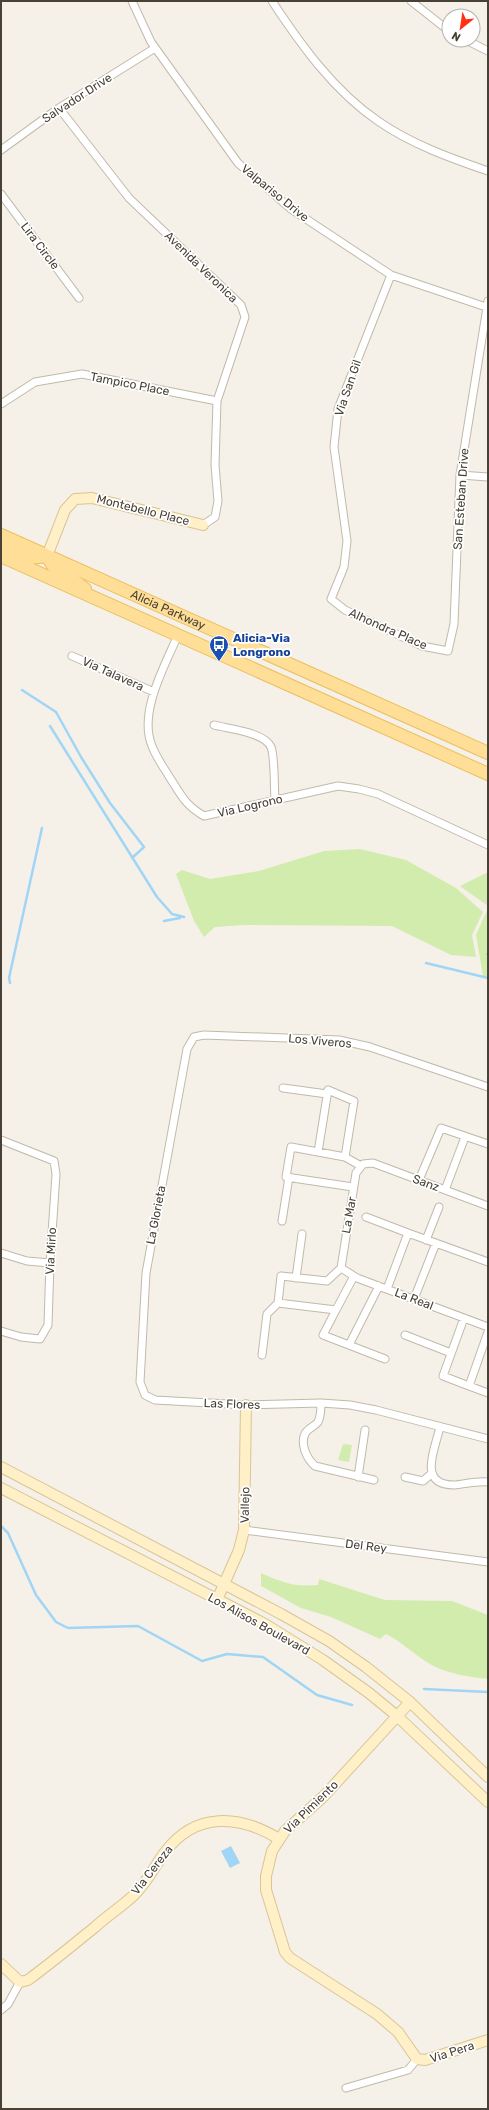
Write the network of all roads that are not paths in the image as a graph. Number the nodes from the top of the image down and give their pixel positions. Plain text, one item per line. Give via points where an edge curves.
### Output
1 (132, 1) edge
2 (272, 1) edge
3 (411, 1) edge
4 (441, 25) edge
5 (155, 48) junction
6 (58, 108) junction
7 (1, 150) edge
8 (488, 171) edge
9 (1, 194) edge
10 (391, 275) junction
11 (80, 298) dead end
12 (487, 304) edge
13 (217, 401) junction
14 (1, 404) edge
15 (460, 475) junction
16 (488, 477) edge
17 (203, 525) joint
18 (1, 535) edge
19 (1, 547) edge
20 (1, 556) edge
21 (47, 556) junction
22 (95, 598) junction
23 (331, 599) joint
24 (178, 635) junction
25 (448, 651) joint
26 (72, 656) dead end
27 (154, 692) junction
28 (214, 725) dead end
29 (488, 753) edge
30 (488, 774) edge
31 (275, 800) junction
32 (488, 845) edge
33 (194, 1037) joint
34 (488, 1087) edge
35 (283, 1088) dead end
36 (328, 1094) junction
37 (465, 1136) junction
38 (1, 1140) edge
39 (488, 1144) edge
40 (318, 1152) junction
41 (345, 1157) junction
42 (362, 1165) junction
43 (289, 1177) junction
44 (419, 1180) junction
45 (354, 1187) junction
46 (445, 1190) junction
47 (488, 1206) edge
48 (439, 1207) dead end
49 (366, 1217) dead end
50 (282, 1221) dead end
51 (408, 1233) junction
52 (302, 1234) dead end
53 (426, 1240) junction
54 (436, 1243) junction
55 (1, 1253) edge
56 (488, 1262) edge
57 (50, 1263) junction
58 (341, 1268) junction
59 (354, 1276) junction
60 (296, 1278) junction
61 (379, 1286) junction
62 (387, 1289) junction
63 (414, 1299) junction
64 (278, 1302) junction
65 (336, 1310) junction
66 (464, 1318) junction
67 (488, 1327) edge
68 (1, 1331) edge
69 (488, 1332) edge
70 (405, 1335) dead end
71 (349, 1345) junction
72 (451, 1352) junction
73 (262, 1354) dead end
74 (385, 1359) dead end
75 (469, 1386) junction
76 (488, 1393) edge
77 (145, 1395) joint
78 (321, 1403) junction
79 (246, 1405) junction
80 (440, 1427) junction
81 (365, 1430) dead end
82 (488, 1439) edge
83 (1, 1467) edge
84 (430, 1474) junction
85 (358, 1476) junction
86 (405, 1477) dead end
87 (374, 1480) dead end
88 (488, 1482) edge
89 (1, 1488) edge
90 (244, 1530) junction
91 (488, 1562) edge
92 (224, 1584) junction
93 (217, 1600) junction
94 (410, 1702) junction
95 (397, 1716) junction
96 (488, 1777) edge
97 (488, 1802) edge
98 (279, 1839) junction
99 (1, 1964) edge
100 (20, 1982) junction
101 (1, 2010) edge
102 (488, 2040) edge
103 (417, 2059) junction
104 (346, 2088) dead end

1 - 5 street, Valpariso Drive
2 - 8 street via 322,69 347,95 378,121 416,142
3 - 4 street
5 - 6 street, Salvador Drive
5 - 10 street, Valpariso Drive via 238,163 291,209
6 - 7 street, Salvador Drive
6 - 13 street, Avenida Veronica via 129,198 241,305 245,317
9 - 11 street, Lira Circle
10 - 12 street, Valpariso Drive
10 - 23 street, Via San Gil via 338,410 334,447 346,541 344,566
12 - 15 street, San Esteban Drive
13 - 14 street, Tampico Place via 82,374 35,382
13 - 17 street, Avenida Veronica via 215,465 218,501 215,517
15 - 16 street
15 - 25 street, San Esteban Drive via 454,624
17 - 21 street, Montebello Place via 92,498 75,499 65,510
18 - 21 main road, Alicia Parkway
19 - 21 main road via 30,558
20 - 22 main road, Alicia Parkway
21 - 22 main road via 55,569 71,578
21 - 29 main road, Alicia Parkway
22 - 24 main road, Alicia Parkway
23 - 25 street, Alhondra Place via 345,610 422,646
24 - 27 street, Via Logrono
24 - 30 main road, Alicia Parkway
26 - 27 street, Via Talavera
27 - 31 street, Via Logrono via 149,712 151,745 190,808 204,816
28 - 31 street via 254,734 266,741 271,748
31 - 32 street, Via Logrono via 338,786 359,789 378,794
33 - 34 street, Los Viveros via 204,1034 339,1040 370,1047
33 - 77 street, La Glorieta via 187,1049 146,1274 140,1382
35 - 36 street
36 - 40 street
36 - 41 street via 328,1090 354,1101
37 - 39 street
37 - 44 street via 441,1128
37 - 46 street
38 - 57 street, Via Mirlo via 54,1161 56,1174
40 - 41 street
40 - 43 street via 291,1147 286,1177
41 - 42 street
42 - 44 street, Sanz via 373,1163
42 - 45 street, La Mar via 356,1173
43 - 45 street
43 - 50 street
44 - 46 street, Sanz
45 - 58 street, La Mar
46 - 47 street, Sanz
48 - 53 street
49 - 51 street
51 - 53 street
51 - 62 street
52 - 60 street
53 - 54 street
54 - 56 street
54 - 63 street
55 - 57 street via 27,1261
57 - 68 street, Via Mirlo via 48,1325 40,1339
58 - 59 street, La Real
58 - 60 street via 327,1281
59 - 61 street, La Real
59 - 65 street
60 - 64 street via 281,1276
61 - 62 street, La Real
61 - 71 street
62 - 63 street, La Real
63 - 66 street, La Real
64 - 65 street
64 - 73 street via 267,1314
65 - 71 street via 323,1335
66 - 67 street, La Real
66 - 72 street
69 - 75 street
70 - 72 street
71 - 74 street
72 - 75 street via 443,1376
75 - 76 street
77 - 79 street, Las Flores via 156,1400
78 - 79 street, Las Flores
78 - 80 street, Las Flores via 376,1410
78 - 85 street via 317,1423 305,1434 308,1460 315,1466
79 - 90 street, Vallejo
80 - 82 street, Las Flores
80 - 84 street
81 - 85 street
83 - 92 street, Los Alisos Boulevard
84 - 86 street via 423,1481
84 - 88 street via 445,1484
85 - 87 street
89 - 93 street, Los Alisos Boulevard
90 - 91 street, Del Rey
90 - 92 street, Vallejo via 239,1550
92 - 93 street, Vallejo
92 - 94 street, Los Alisos Boulevard via 329,1641
93 - 95 street, Los Alisos Boulevard via 265,1624 323,1660
94 - 95 street, Via Pimiento
94 - 96 street, Los Alisos Boulevard
95 - 97 street, Los Alisos Boulevard
95 - 98 street, Via Pimiento via 324,1796
98 - 100 street, Via Cereza via 259,1828 237,1821 212,1821 191,1829 174,1842 132,1897 38,1973
98 - 103 street, Via Pimiento via 268,1863 266,1890 285,1952 297,1963 377,2014 398,2032
99 - 100 street
100 - 101 street via 8,2004
102 - 103 street, Via Pera via 425,2060
103 - 104 street via 408,2070

